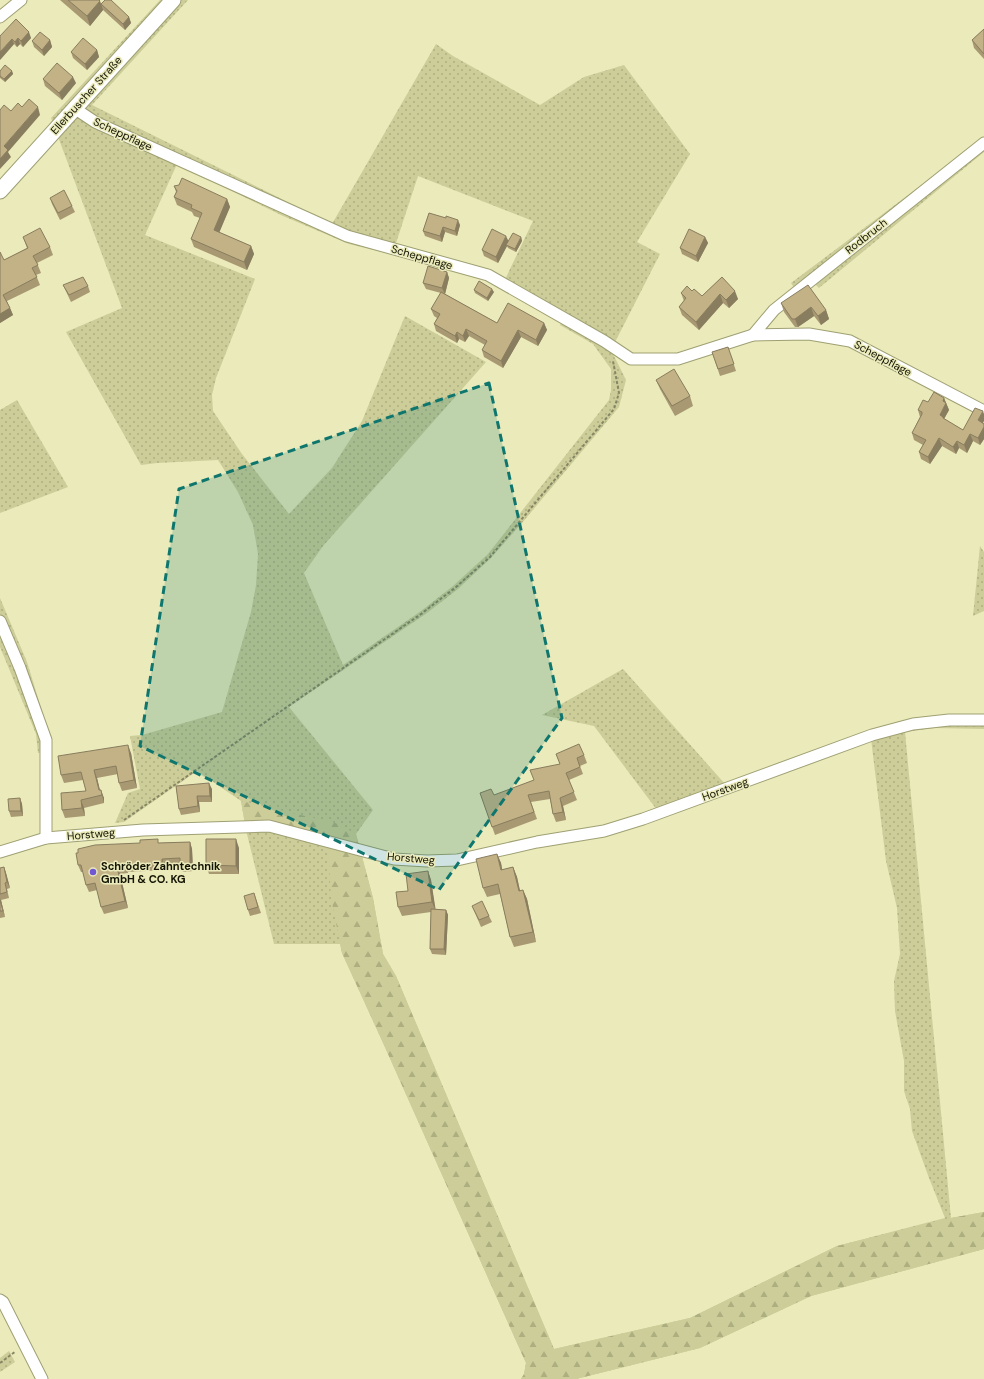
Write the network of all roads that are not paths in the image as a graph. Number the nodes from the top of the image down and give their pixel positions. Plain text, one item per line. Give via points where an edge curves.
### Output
1 (21, 0) edge
2 (173, 0) edge
3 (0, 17) edge
4 (74, 108) junction
5 (984, 143) edge
6 (0, 191) edge
7 (764, 321) junction
8 (773, 334) junction
9 (754, 335) junction
10 (984, 411) edge
11 (0, 621) edge
12 (984, 720) edge
13 (46, 838) junction
14 (0, 852) edge
15 (0, 1300) edge
16 (42, 1379) edge

1 - 3 street
2 - 4 main road, Ellerbuscher Straße
4 - 6 main road, Ellerbuscher Straße
4 - 9 street, Scheppflage via 95,122 346,236 488,275 631,359 678,359
5 - 7 street, Rodbruch via 774,310
7 - 8 street
7 - 9 street, Rodbruch
8 - 9 street, Scheppflage
8 - 10 street, Scheppflage via 809,334 850,341
11 - 13 street via 46,740
12 - 13 street, Horstweg via 949,720 872,735 604,831 537,842 457,860 394,859 269,826 106,832
13 - 14 street, Horstweg
15 - 16 street

